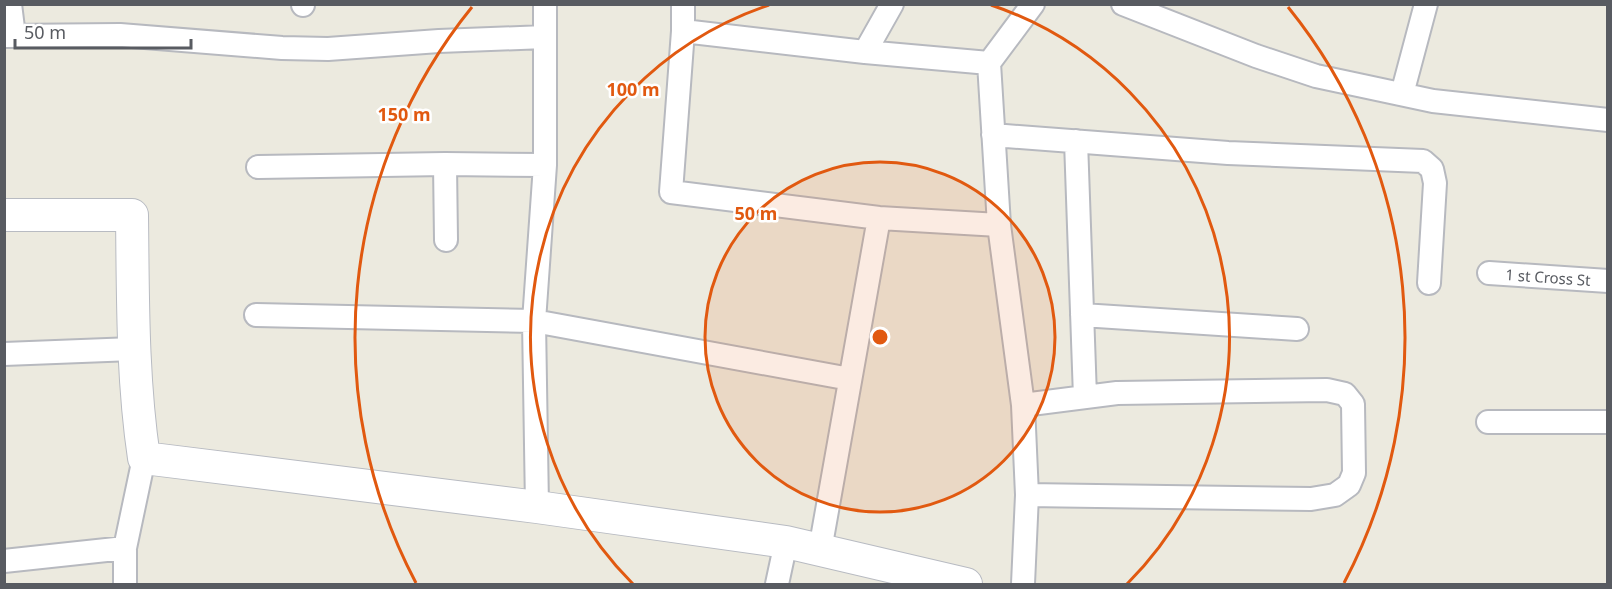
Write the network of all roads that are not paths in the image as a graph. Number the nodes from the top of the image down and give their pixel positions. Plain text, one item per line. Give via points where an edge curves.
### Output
1 (10, 4) edge
2 (544, 4) edge
3 (683, 4) edge
4 (892, 4) edge
5 (1033, 4) edge
6 (1123, 4) edge
7 (1426, 4) edge
8 (683, 31) junction
9 (9, 36) edge
10 (545, 37) junction
11 (865, 52) junction
12 (989, 63) junction
13 (1402, 94) junction
14 (1608, 120) edge
15 (993, 135) junction
16 (1076, 141) junction
17 (445, 164) junction
18 (545, 165) junction
19 (258, 167) dead end
20 (4, 215) edge
21 (879, 218) junction
22 (999, 225) junction
23 (446, 240) dead end
24 (1489, 273) dead end
25 (1608, 282) edge
26 (1429, 283) dead end
27 (256, 315) dead end
28 (1082, 315) junction
29 (534, 321) junction
30 (1297, 329) dead end
31 (133, 349) junction
32 (4, 354) edge
33 (850, 379) junction
34 (1085, 397) junction
35 (1023, 405) junction
36 (1488, 422) dead end
37 (1608, 422) edge
38 (144, 458) junction
39 (1027, 495) junction
40 (537, 507) junction
41 (786, 542) junction
42 (125, 548) junction
43 (820, 550) junction
44 (4, 561) edge
45 (125, 585) edge
46 (777, 585) edge
47 (966, 585) edge
48 (1023, 585) edge

1 - 9 street
2 - 10 street
3 - 8 street
4 - 11 street
5 - 12 street
6 - 13 street via 1316,76
7 - 13 street
8 - 11 street
8 - 21 street via 671,192
9 - 10 street via 120,35 328,49
10 - 18 street
11 - 12 street
12 - 15 street
13 - 14 street via 1433,101
15 - 16 street
15 - 22 street
16 - 26 street via 1228,153 1423,161 1432,170 1435,183
16 - 28 street
17 - 18 street
17 - 19 street
17 - 23 street
18 - 29 street
20 - 31 street via 132,215
21 - 22 street
21 - 33 street
22 - 35 street
24 - 25 street, 1 st Cross St
27 - 29 street
28 - 30 street
28 - 34 street
29 - 33 street
29 - 40 street
31 - 32 street
31 - 38 street
33 - 43 street
34 - 35 street
34 - 39 street via 1117,393 1328,390 1345,394 1353,404 1354,473 1349,485 1335,495 1311,499
35 - 39 street
36 - 37 street
38 - 40 street
38 - 42 street
39 - 48 street
40 - 41 street
41 - 43 street
41 - 46 street
42 - 44 street
42 - 45 street
43 - 47 street

